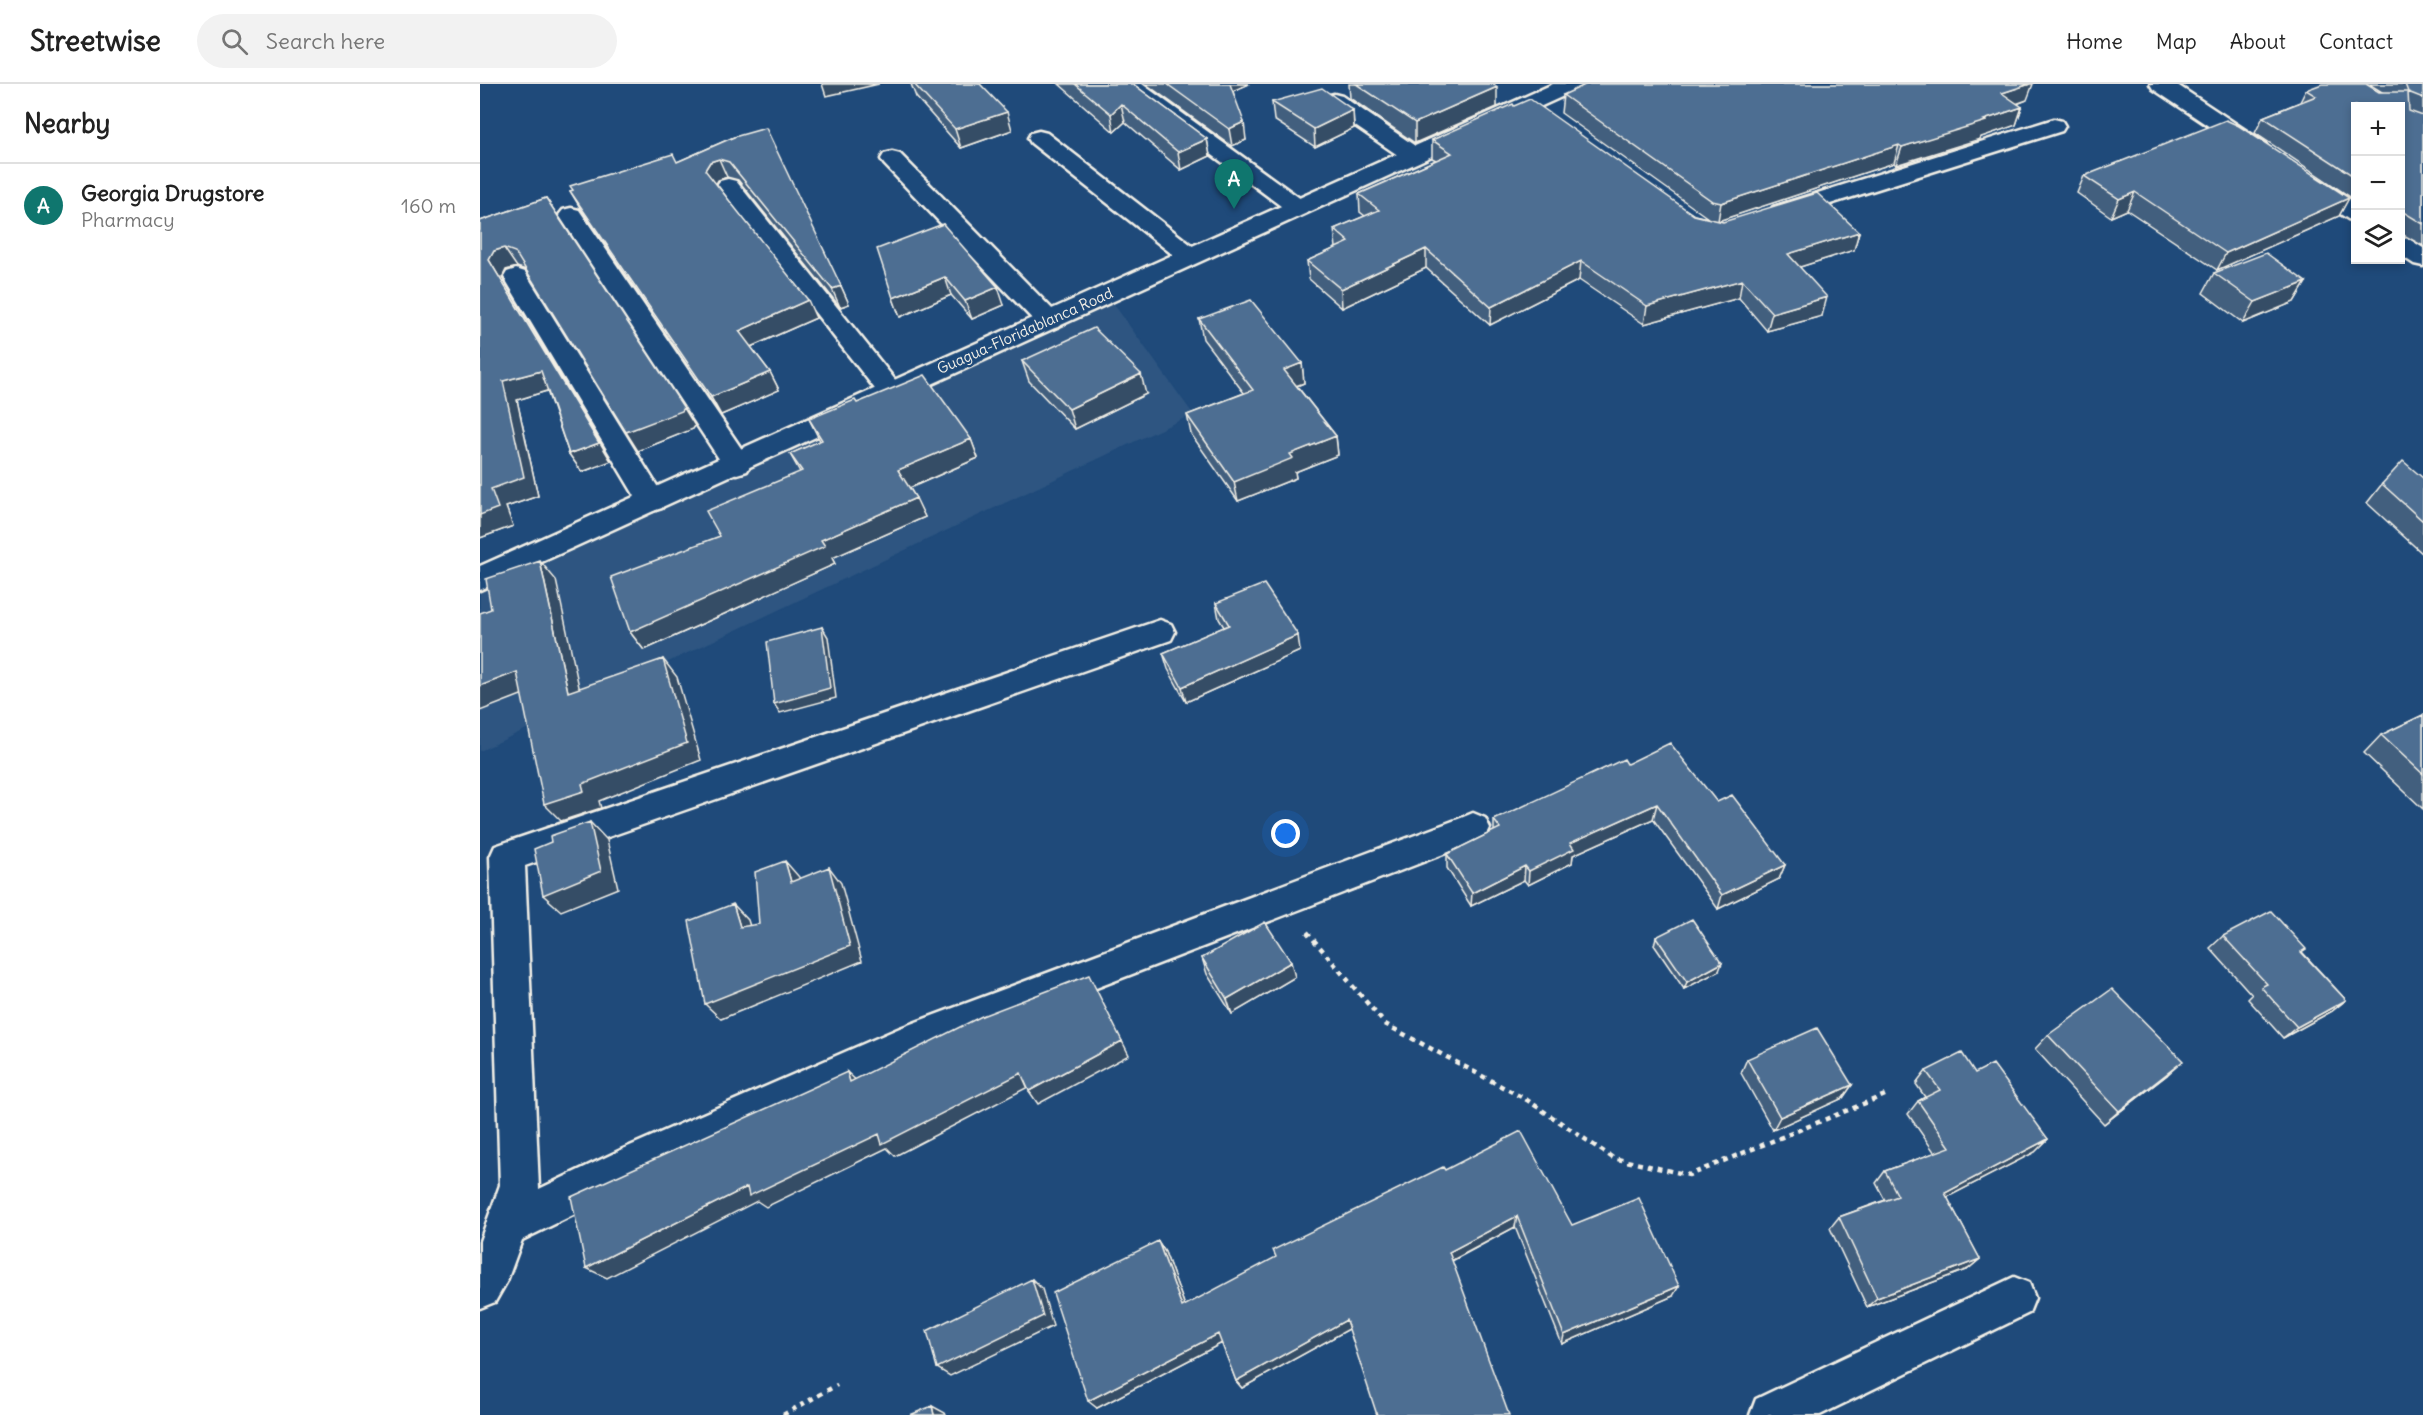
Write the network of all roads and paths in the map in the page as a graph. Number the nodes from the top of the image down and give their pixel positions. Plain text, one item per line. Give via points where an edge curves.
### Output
1 (1128, 84) edge
2 (1571, 84) edge
3 (2162, 84) edge
4 (1334, 101) edge
5 (2054, 126) dead end
6 (1039, 138) dead end
7 (1413, 155) junction
8 (892, 159) dead end
9 (728, 186) dead end
10 (1297, 207) junction
11 (2351, 211) edge
12 (571, 215) edge
13 (1758, 220) edge
14 (2405, 247) edge
15 (1190, 256) junction
16 (2423, 259) edge
17 (516, 277) edge
18 (1049, 321) junction
19 (891, 392) junction
20 (737, 464) junction
21 (652, 501) junction
22 (480, 579) edge
23 (1160, 632) dead end
24 (1473, 828) dead end
25 (1281, 902) junction
26 (1885, 1095) dead end
27 (506, 1226) junction
28 (480, 1287) edge
29 (2014, 1298) dead end
30 (837, 1385) dead end
31 (783, 1415) edge
32 (1772, 1415) edge

1 - 10 street
2 - 7 street, Guagua-Floridablanca Road via 1538,110
3 - 11 street
4 - 7 street
5 - 13 street
6 - 15 street
7 - 10 street, Guagua-Floridablanca Road
8 - 18 street
9 - 19 street
10 - 15 street, Guagua-Floridablanca Road
12 - 20 street
14 - 16 street
15 - 18 street, Guagua-Floridablanca Road
17 - 21 street
18 - 19 street, Guagua-Floridablanca Road
19 - 20 street, Guagua-Floridablanca Road
20 - 21 street, Guagua-Floridablanca Road
21 - 22 street, Guagua-Floridablanca Road
23 - 27 street via 507,857 520,1185
24 - 25 street
25 - 26 path via 1385,1024 1527,1100 1613,1158 1689,1175
25 - 27 street via 913,1041 637,1163
27 - 28 street
29 - 32 street
30 - 31 path

